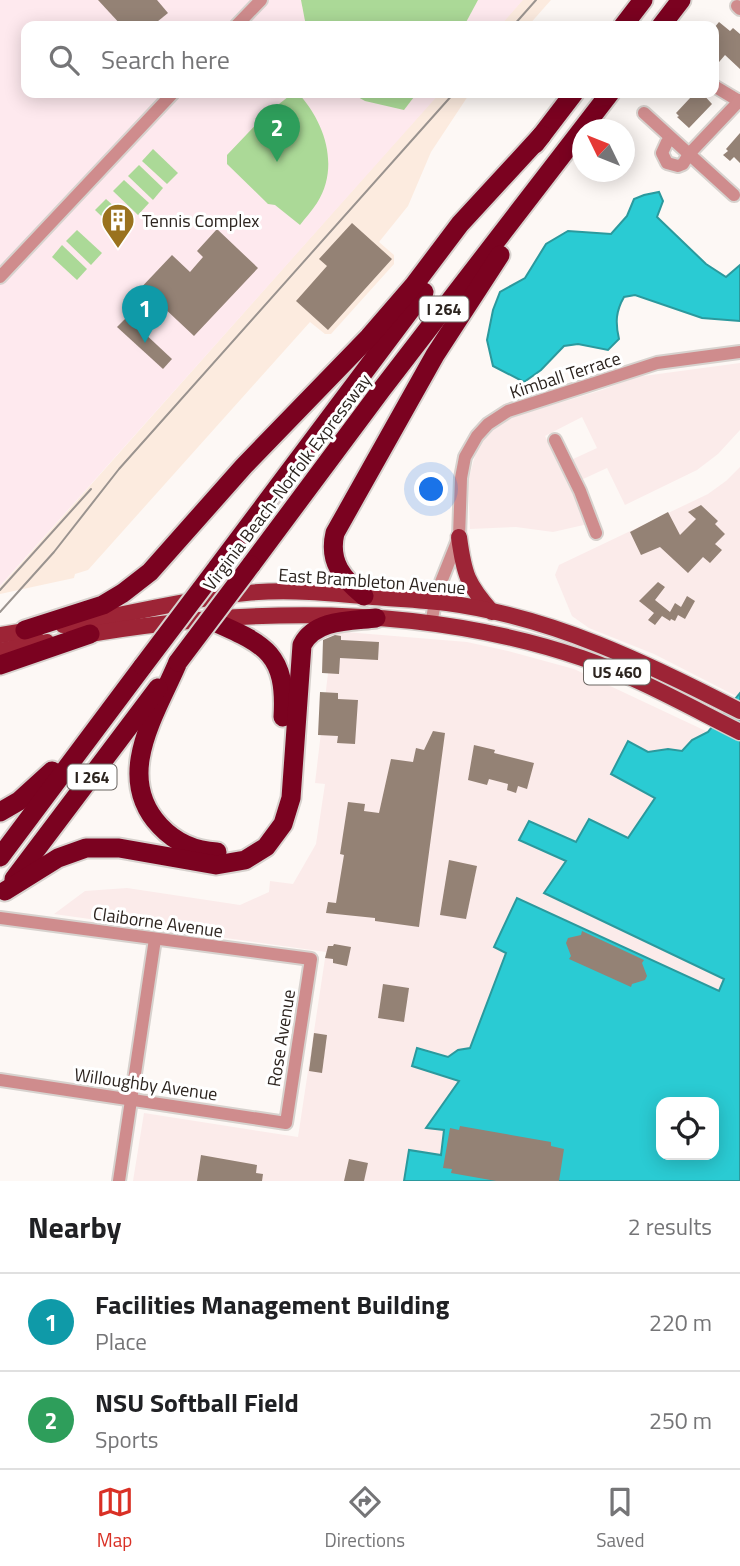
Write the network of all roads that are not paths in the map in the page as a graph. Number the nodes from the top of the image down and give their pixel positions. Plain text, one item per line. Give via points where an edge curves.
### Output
1 (261, 0) edge
2 (643, 0) edge
3 (681, 0) edge
4 (241, 21) edge
5 (627, 21) edge
6 (665, 21) edge
7 (719, 89) edge
8 (168, 98) edge
9 (570, 98) edge
10 (606, 98) edge
11 (739, 100) edge
12 (644, 113) dead end
13 (542, 135) junction
14 (672, 139) junction
15 (689, 154) junction
16 (547, 176) junction
17 (734, 195) dead end
18 (0, 277) edge
19 (740, 352) edge
20 (555, 440) dead end
21 (596, 533) dead end
22 (459, 537) junction
23 (364, 596) junction
24 (434, 602) junction
25 (492, 612) junction
26 (376, 618) junction
27 (210, 620) junction
28 (431, 624) junction
29 (25, 630) junction
30 (0, 635) edge
31 (90, 635) junction
32 (0, 651) edge
33 (178, 662) junction
34 (0, 665) edge
35 (740, 711) edge
36 (100, 723) junction
37 (740, 732) edge
38 (0, 812) edge
39 (0, 857) edge
40 (3, 895) edge
41 (0, 918) edge
42 (155, 939) junction
43 (311, 959) joint
44 (0, 1080) edge
45 (131, 1099) junction
46 (286, 1123) joint
47 (119, 1181) edge

1 - 4 street
2 - 5 highway
3 - 6 highway
7 - 11 street
8 - 18 street
9 - 13 highway, Virginia Beach-Norfolk Expressway / I 264
10 - 16 highway, Virginia Beach-Norfolk Expressway / I 264
11 - 15 street
12 - 14 street
13 - 29 highway via 460,224 369,337 150,572 103,605
13 - 36 highway, Virginia Beach-Norfolk Expressway / I 264, bridge
14 - 15 street
14 - 15 street via 662,153 667,163 683,164
15 - 17 street
16 - 23 highway via 429,366 335,533 336,565
16 - 33 highway, Virginia Beach-Norfolk Expressway / I 264, bridge
19 - 22 street, Kimball Terrace via 657,363 508,411 488,424 466,457
20 - 21 street
22 - 24 street, Kimball Terrace
22 - 25 main road via 469,583
23 - 24 main road, East Brambleton Avenue / US 460
23 - 29 main road, East Brambleton Avenue / US 460 via 246,593
24 - 25 main road, East Brambleton Avenue / US 460
24 - 28 street, Kimball Terrace
25 - 35 main road, US 460 via 542,624 618,652
26 - 27 main road, East Brambleton Avenue / US 460 via 285,614
26 - 28 main road, East Brambleton Avenue / US 460
26 - 40 highway via 326,625 304,640 290,805 276,836 259,852 239,862 216,865 120,848 86,848 58,858
27 - 31 main road, East Brambleton Avenue / US 460
27 - 33 highway via 265,648 277,665 284,691 275,811 259,836 239,848 210,852 186,845 160,825 143,799 138,778 141,749
28 - 37 main road, East Brambleton Avenue / US 460 via 537,645 611,670
29 - 30 main road, East Brambleton Avenue / US 460
31 - 32 main road, East Brambleton Avenue / US 460
31 - 34 highway
33 - 40 highway, Virginia Beach-Norfolk Expressway / I 264
36 - 38 highway via 33,790
36 - 39 highway, Virginia Beach-Norfolk Expressway / I 264
41 - 42 street, Claiborne Avenue
42 - 43 street, Claiborne Avenue
42 - 45 street
43 - 46 street, Rose Avenue
44 - 45 street, Willoughby Avenue
45 - 46 street, Willoughby Avenue
45 - 47 street

